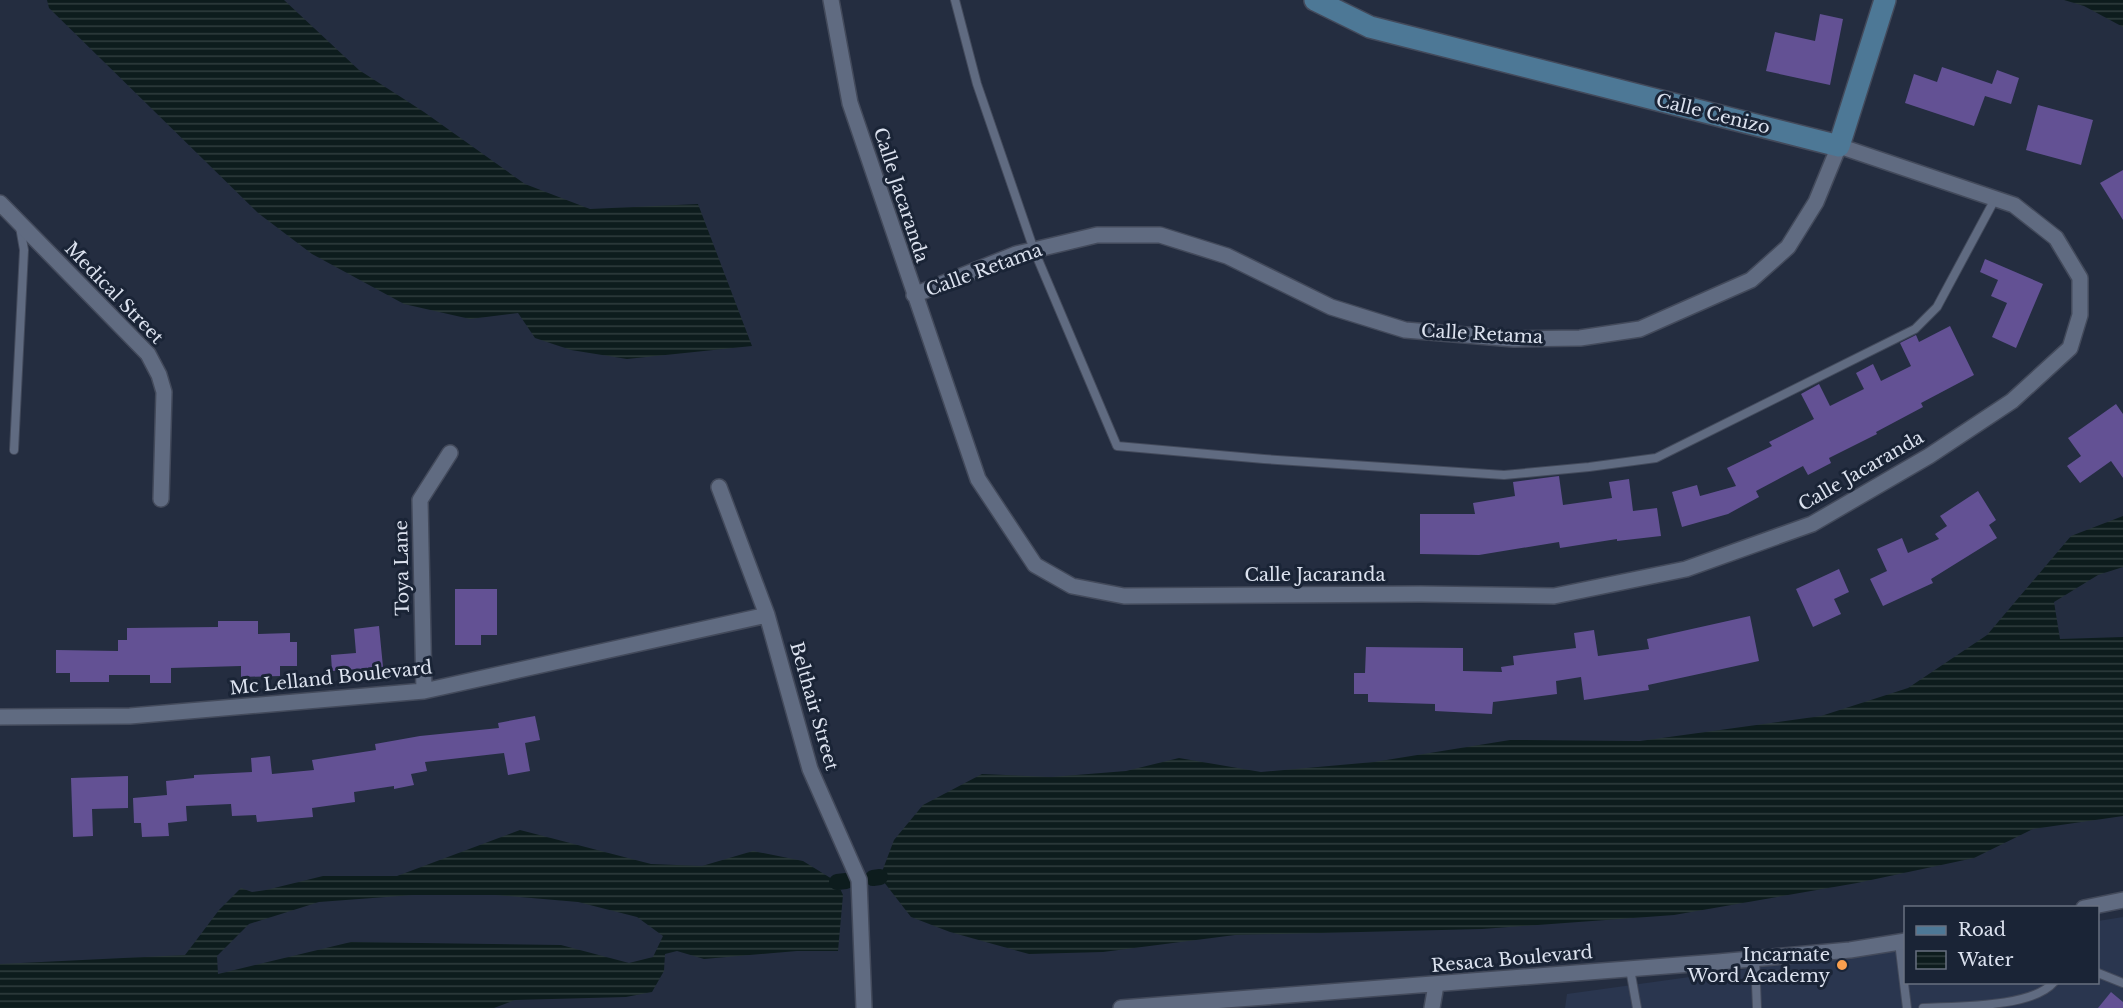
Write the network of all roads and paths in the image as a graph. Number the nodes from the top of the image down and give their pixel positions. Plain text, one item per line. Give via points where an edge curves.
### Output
1 (831, 0) edge
2 (955, 0) edge
3 (1315, 0) edge
4 (1885, 0) edge
5 (1839, 146) junction
6 (1995, 199) junction
7 (0, 203) edge
8 (19, 222) junction
9 (1034, 250) junction
10 (2080, 278) joint
11 (914, 295) junction
12 (14, 450) dead end
13 (450, 453) dead end
14 (719, 487) dead end
15 (161, 499) dead end
16 (767, 615) junction
17 (424, 691) junction
18 (0, 717) edge
19 (2123, 900) edge
20 (2094, 906) edge
21 (1902, 941) edge
22 (1755, 958) junction
23 (1904, 968) edge
24 (1630, 969) junction
25 (2099, 974) edge
26 (2123, 983) edge
27 (1905, 984) edge
28 (2052, 984) edge
29 (1436, 985) junction
30 (864, 1008) edge
31 (1121, 1008) edge
32 (1432, 1008) edge
33 (1637, 1008) edge
34 (1757, 1008) edge
35 (1907, 1008) edge
36 (1923, 1008) edge

1 - 11 street, Calle Jacaranda via 850,103
2 - 9 lane via 977,84
3 - 5 street, Calle Cenizo via 1370,27
4 - 5 street, Calle Retama
5 - 6 street, Calle Cenizo
5 - 9 street, Calle Retama via 1816,202 1788,248 1751,280 1640,329 1580,338 1514,339 1405,330 1331,308 1227,256 1160,235 1097,235
6 - 9 lane via 1937,307 1914,329 1656,458 1504,475 1117,446
6 - 10 street, Calle Cenizo via 2014,206 2056,238
7 - 8 street, Medical Street
8 - 12 lane via 24,250
8 - 15 street, Medical Street via 148,354 159,375 164,392
9 - 11 street, Calle Retama
10 - 11 street, Calle Jacaranda via 2080,315 2070,348 2012,401 1929,456 1812,524 1686,569 1554,596 1124,596 1072,586 1035,565 978,479
13 - 17 street, Toya Lane via 420,500
14 - 16 street, Belthair Street
16 - 17 street, Mc Lelland Boulevard
16 - 30 street, Belthair Street via 810,769 859,880
17 - 18 street, Mc Lelland Boulevard via 130,716
19 - 20 street
21 - 22 street, Resaca Boulevard
21 - 23 lane
22 - 24 street, Resaca Boulevard
22 - 34 lane
24 - 29 street, Resaca Boulevard
24 - 33 lane
25 - 26 lane
27 - 35 lane
28 - 36 lane via 2048,990 2011,1004
29 - 31 street, Resaca Boulevard
29 - 32 street

